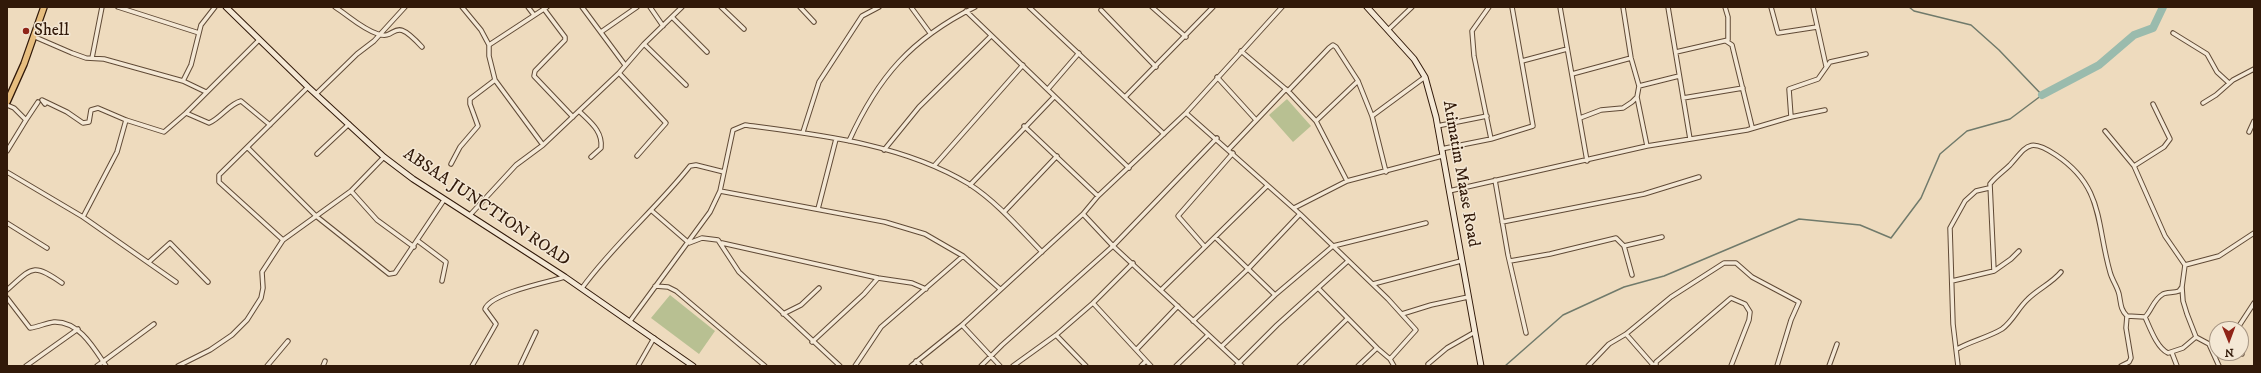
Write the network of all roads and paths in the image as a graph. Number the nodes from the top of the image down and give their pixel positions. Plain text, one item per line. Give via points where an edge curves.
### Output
1 (44, 7) edge
2 (102, 7) edge
3 (118, 7) edge
4 (215, 7) edge
5 (335, 7) edge
6 (405, 7) edge
7 (462, 7) edge
8 (528, 7) edge
9 (582, 7) edge
10 (637, 7) edge
11 (650, 7) edge
12 (682, 7) edge
13 (721, 7) edge
14 (800, 7) edge
15 (879, 7) edge
16 (911, 7) edge
17 (975, 7) edge
18 (1029, 7) edge
19 (1152, 7) edge
20 (1213, 7) edge
21 (1281, 7) edge
22 (1367, 7) edge
23 (1412, 7) edge
24 (1489, 7) edge
25 (1512, 7) edge
26 (1560, 7) edge
27 (1623, 7) edge
28 (1668, 7) edge
29 (1724, 7) edge
30 (1771, 7) edge
31 (1813, 7) edge
32 (228, 8) edge
33 (546, 8) edge
34 (1101, 10) dead end
35 (966, 11) junction
36 (534, 16) junction
37 (673, 18) junction
38 (814, 22) dead end
39 (663, 26) junction
40 (1817, 27) junction
41 (1389, 29) junction
42 (744, 30) dead end
43 (601, 32) junction
44 (199, 33) junction
45 (930, 33) junction
46 (2174, 33) dead end
47 (379, 35) junction
48 (992, 36) junction
49 (35, 37) junction
50 (1186, 37) junction
51 (259, 40) junction
52 (1726, 41) junction
53 (644, 44) junction
54 (489, 45) junction
55 (422, 47) dead end
56 (1567, 48) junction
57 (1241, 51) junction
58 (707, 52) dead end
59 (1676, 52) junction
60 (1079, 53) junction
61 (1866, 54) dead end
62 (92, 58) junction
63 (1631, 58) junction
64 (1522, 61) junction
65 (1023, 65) junction
66 (625, 66) junction
67 (1826, 66) junction
68 (1156, 67) junction
69 (2254, 69) edge
70 (619, 73) junction
71 (1572, 74) junction
72 (1679, 76) junction
73 (1217, 77) junction
74 (1425, 77) junction
75 (496, 80) junction
76 (1358, 81) junction
77 (183, 82) junction
78 (2229, 83) junction
79 (686, 85) dead end
80 (1639, 86) junction
81 (308, 87) junction
82 (1743, 88) junction
83 (1048, 89) junction
84 (1287, 90) junction
85 (206, 92) junction
86 (316, 94) junction
87 (1637, 96) junction
88 (1054, 97) junction
89 (1125, 97) junction
90 (1683, 98) junction
91 (7, 102) edge
92 (38, 102) dead end
93 (2203, 103) dead end
94 (45, 104) dead end
95 (2153, 104) dead end
96 (7, 105) edge
97 (1825, 110) dead end
98 (579, 111) junction
99 (186, 113) junction
100 (1186, 113) junction
101 (1372, 116) junction
102 (1487, 116) junction
103 (573, 117) junction
104 (1791, 117) junction
105 (1580, 118) junction
106 (26, 120) junction
107 (126, 120) junction
108 (1256, 120) junction
109 (1316, 121) junction
110 (2254, 121) edge
111 (349, 124) junction
112 (270, 125) junction
113 (1024, 126) junction
114 (1437, 126) junction
115 (1752, 127) junction
116 (2105, 130) dead end
117 (802, 132) junction
118 (2249, 132) dead end
119 (1164, 134) junction
120 (1217, 138) junction
121 (836, 139) junction
122 (1491, 139) junction
123 (1690, 139) junction
124 (849, 141) junction
125 (543, 144) junction
126 (1647, 146) junction
127 (248, 148) junction
128 (1229, 149) junction
129 (1441, 149) junction
130 (7, 150) edge
131 (884, 150) junction
132 (1233, 153) junction
133 (317, 154) dead end
134 (637, 156) dead end
135 (1057, 156) junction
136 (1442, 156) junction
137 (384, 157) junction
138 (591, 158) dead end
139 (1587, 161) junction
140 (451, 164) dead end
141 (934, 166) junction
142 (2134, 166) junction
143 (1129, 168) junction
144 (7, 172) edge
145 (724, 172) junction
146 (1386, 172) junction
147 (1699, 177) dead end
148 (1495, 180) junction
149 (1347, 181) junction
150 (970, 185) junction
151 (1267, 186) junction
152 (1989, 188) junction
153 (351, 190) junction
154 (720, 191) junction
155 (1449, 191) junction
156 (1098, 196) junction
157 (444, 200) junction
158 (1294, 208) junction
159 (818, 209) junction
160 (652, 211) junction
161 (1004, 212) junction
162 (1083, 214) junction
163 (1300, 214) junction
164 (470, 215) junction
165 (316, 216) junction
166 (84, 217) junction
167 (1502, 222) junction
168 (7, 223) edge
169 (1426, 223) dead end
170 (2254, 233) edge
171 (1216, 237) junction
172 (1662, 237) dead end
173 (282, 240) junction
174 (418, 241) junction
175 (689, 243) junction
176 (722, 243) junction
177 (1114, 246) junction
178 (1333, 246) junction
179 (1624, 246) junction
180 (414, 247) junction
181 (1205, 247) junction
182 (47, 248) dead end
183 (2019, 251) dead end
184 (1042, 252) junction
185 (963, 256) junction
186 (1348, 261) junction
187 (1461, 261) junction
188 (1510, 261) junction
189 (149, 262) junction
190 (1133, 263) junction
191 (2185, 265) junction
192 (1249, 268) junction
193 (1994, 271) junction
194 (2061, 272) dead end
195 (1632, 275) dead end
196 (565, 277) junction
197 (878, 278) junction
198 (442, 280) dead end
199 (176, 282) dead end
200 (208, 282) dead end
201 (1952, 282) junction
202 (62, 283) dead end
203 (1373, 284) junction
204 (655, 286) junction
205 (2182, 287) junction
206 (582, 288) junction
207 (819, 288) dead end
208 (926, 289) junction
209 (1000, 289) junction
210 (1319, 289) junction
211 (7, 290) edge
212 (1161, 290) junction
213 (1275, 295) junction
214 (1468, 297) junction
215 (7, 298) edge
216 (1093, 303) junction
217 (2254, 303) edge
218 (1178, 306) junction
219 (783, 314) junction
220 (1402, 314) junction
221 (2127, 316) junction
222 (2145, 317) junction
223 (1347, 319) junction
224 (630, 321) junction
225 (1193, 321) junction
226 (2242, 321) edge
227 (154, 324) dead end
228 (962, 325) junction
229 (78, 329) junction
230 (536, 332) dead end
231 (1475, 332) junction
232 (1526, 332) dead end
233 (1626, 334) junction
234 (1056, 335) junction
235 (1208, 335) junction
236 (2196, 337) junction
237 (654, 338) junction
238 (288, 341) dead end
239 (812, 342) junction
240 (1837, 344) dead end
241 (1222, 346) junction
242 (1377, 348) junction
243 (1137, 349) junction
244 (1957, 349) junction
245 (2172, 353) junction
246 (991, 357) junction
247 (1390, 359) junction
248 (103, 361) junction
249 (1146, 361) junction
250 (325, 362) dead end
251 (916, 362) junction
252 (1428, 364) dead end
253 (1239, 365) edge
254 (26, 366) edge
255 (97, 366) edge
256 (106, 366) edge
257 (178, 366) edge
258 (267, 366) edge
259 (323, 366) edge
260 (472, 366) edge
261 (520, 366) edge
262 (638, 366) edge
263 (693, 366) edge
264 (765, 366) edge
265 (840, 366) edge
266 (855, 366) edge
267 (911, 366) edge
268 (920, 366) edge
269 (982, 366) edge
270 (1000, 366) edge
271 (1013, 366) edge
272 (1085, 366) edge
273 (1141, 366) edge
274 (1151, 366) edge
275 (1176, 366) edge
276 (1299, 366) edge
277 (1358, 366) edge
278 (1394, 366) edge
279 (1481, 366) edge
280 (1588, 366) edge
281 (1655, 366) edge
282 (1731, 366) edge
283 (1777, 366) edge
284 (1829, 366) edge
285 (1958, 366) edge
286 (2120, 366) edge
287 (2177, 366) edge
288 (2219, 366) edge

1 - 49 main road
2 - 62 street
3 - 44 street
4 - 44 street via 204,21
5 - 47 street
6 - 47 street
7 - 54 street via 481,30
8 - 36 street
9 - 43 street
10 - 43 street
11 - 39 street
12 - 37 street
13 - 42 street
14 - 38 street
15 - 117 street via 862,16 818,82
16 - 45 street
17 - 35 street
18 - 60 street
19 - 50 street
20 - 50 street
21 - 57 street
22 - 41 street, Atimatim Maase Road
23 - 41 street
24 - 102 street via 1472,31 1474,56
25 - 64 street
26 - 56 street
27 - 63 street
28 - 59 street
29 - 52 street via 1730,37
30 - 40 street via 1778,33
31 - 40 street
32 - 51 street, ABSAA JUNCTION ROAD
33 - 36 street
33 - 103 street via 565,40 535,71 534,76
34 - 68 street
35 - 45 street
35 - 48 street
36 - 54 street
37 - 39 street
37 - 58 street
39 - 53 street
40 - 67 street
41 - 74 street, Atimatim Maase Road via 1407,49
43 - 66 street
44 - 77 street via 191,65
45 - 124 street via 900,59 888,74 864,109
46 - 78 street via 2207,54 2217,72
47 - 55 street via 403,29
47 - 86 street
48 - 65 street
48 - 131 street via 919,107
49 - 62 street via 72,53
49 - 91 main road
50 - 68 street
51 - 81 street, ABSAA JUNCTION ROAD
51 - 85 street
52 - 59 street
52 - 82 street via 1732,45
53 - 66 street
53 - 79 street
54 - 75 street via 489,56
56 - 64 street
56 - 71 street
57 - 73 street
57 - 84 street
59 - 72 street
60 - 83 street
60 - 89 street
61 - 67 street via 1835,61
62 - 77 street via 109,60
63 - 71 street
63 - 80 street
64 - 122 street via 1533,126
65 - 83 street
65 - 141 street
66 - 70 street
67 - 104 street via 1818,80 1789,89
68 - 89 street
69 - 78 street
70 - 98 street
70 - 134 street via 666,123
71 - 105 street
72 - 80 street
72 - 90 street
73 - 100 street
73 - 108 street
74 - 101 street
74 - 114 street, Atimatim Maase Road
75 - 125 street
75 - 140 street via 470,99 478,126 460,147
76 - 84 street via 1333,45
76 - 101 street
76 - 109 street
77 - 85 street
78 - 93 street
80 - 87 street
81 - 86 street, ABSAA JUNCTION ROAD
81 - 112 street
82 - 90 street
82 - 115 street
83 - 88 street
84 - 108 street
84 - 109 street
85 - 99 street
86 - 111 street, ABSAA JUNCTION ROAD
87 - 105 street via 1623,108 1601,110
87 - 126 street
88 - 113 street
88 - 143 street
89 - 119 street
90 - 123 street
92 - 106 street
94 - 107 street via 42,100 83,123 89,122 91,110 94,108
95 - 142 street via 2170,140 2164,147
96 - 106 street
97 - 104 street
98 - 103 street
98 - 138 street via 600,136 601,148
99 - 107 street via 164,132
99 - 112 street via 209,123 240,101
100 - 119 street
100 - 120 street
101 - 146 street
102 - 114 street via 1456,120
102 - 122 street
103 - 125 street
104 - 115 street
105 - 139 street
106 - 130 street
107 - 166 street via 116,152
108 - 128 street
109 - 149 street
110 - 118 street
111 - 133 street
111 - 137 street, ABSAA JUNCTION ROAD
112 - 127 street
113 - 135 street
113 - 150 street
114 - 129 street, Atimatim Maase Road
115 - 123 street
116 - 142 street
117 - 121 street
117 - 145 street via 738,126 733,130
119 - 143 street
120 - 128 street
120 - 177 street
121 - 124 street
121 - 159 street
122 - 129 street
123 - 126 street
124 - 131 street
125 - 164 street via 516,165
126 - 139 street
127 - 165 street
127 - 173 street via 219,175 219,182
128 - 132 street
129 - 136 street, Atimatim Maase Road
131 - 141 street
132 - 151 street
132 - 181 street via 1178,216
135 - 156 street
135 - 161 street
136 - 146 street
136 - 155 street, Atimatim Maase Road
137 - 153 street
137 - 157 street, ABSAA JUNCTION ROAD
139 - 148 street
141 - 150 street
142 - 191 street via 2165,236
143 - 156 street
144 - 166 street
145 - 154 street
145 - 160 street via 696,165 690,166
146 - 149 street
147 - 167 street via 1644,194
148 - 155 street
148 - 167 street
149 - 158 street
150 - 161 street
151 - 158 street
151 - 171 street
152 - 193 street
152 - 201 street via 1976,191 1965,201 1953,221 1950,234
152 - 221 street via 1995,177 2004,172 2027,146 2044,148 2065,161 2084,181 2093,198 2101,222 2110,273 2119,294 2120,305
153 - 165 street
153 - 180 street via 377,220
154 - 159 street
154 - 175 street via 710,212
155 - 187 street, Atimatim Maase Road
156 - 162 street
157 - 164 street, ABSAA JUNCTION ROAD
157 - 174 street
158 - 163 street
159 - 185 street via 885,222 925,234
160 - 175 street
160 - 206 street via 613,250
161 - 184 street
162 - 177 street
162 - 184 street
163 - 178 street
163 - 192 street
164 - 196 street, ABSAA JUNCTION ROAD
165 - 173 street
165 - 180 street via 389,274 395,273
166 - 189 street
167 - 188 street
168 - 182 street
169 - 178 street
170 - 191 street via 2219,256
171 - 181 street
171 - 192 street
172 - 179 street
173 - 257 street via 262,272 261,298 247,320 232,335 210,350
174 - 180 street
174 - 198 street via 446,262
175 - 176 street via 709,238
175 - 204 street
176 - 197 street
176 - 219 street via 739,272
177 - 190 street
177 - 246 street
178 - 186 street
178 - 213 street
179 - 188 street via 1616,238
179 - 195 street
181 - 212 street
183 - 193 street
184 - 209 street
185 - 208 street
185 - 209 street
186 - 203 street
186 - 210 street
187 - 203 street
187 - 214 street, Atimatim Maase Road
188 - 232 street
189 - 199 street
189 - 200 street via 168,244 172,244
190 - 212 street
190 - 216 street
191 - 205 street
192 - 213 street
192 - 225 street
193 - 201 street
194 - 244 street via 2056,279 2028,298 2002,329
196 - 206 street, ABSAA JUNCTION ROAD
196 - 260 street via 517,290 485,307 496,324
197 - 208 street via 912,283
197 - 239 street
201 - 244 street
202 - 211 street via 36,268 31,269
203 - 220 street
204 - 224 street
204 - 264 street via 668,287 676,291
205 - 222 street via 2179,291 2160,296
205 - 236 street via 2183,301
206 - 224 street, ABSAA JUNCTION ROAD
207 - 219 street via 801,305
208 - 266 street via 882,327
209 - 228 street
210 - 223 street
210 - 253 street via 1277,326
212 - 218 street
213 - 241 street
214 - 220 street
214 - 231 street, Atimatim Maase Road
215 - 229 street via 30,328 55,322
216 - 234 street
216 - 243 street
217 - 226 street
218 - 225 street
218 - 243 street
219 - 239 street
220 - 247 street via 1416,330
221 - 222 street
221 - 286 street via 2126,328 2131,358 2129,362
222 - 245 street via 2165,351
223 - 242 street
223 - 276 street
224 - 237 street, ABSAA JUNCTION ROAD
225 - 235 street
227 - 248 street
228 - 246 street
228 - 251 street
229 - 248 street
229 - 254 street
230 - 261 street
231 - 252 street via 1447,348
231 - 279 street, Atimatim Maase Road
233 - 280 street via 1609,344
233 - 281 street
233 - 283 street via 1671,297 1724,263 1736,263 1752,277 1799,302
234 - 271 street
234 - 272 street
235 - 241 street
235 - 275 street
236 - 245 street
236 - 288 street via 2208,344
237 - 262 street
237 - 263 street, ABSAA JUNCTION ROAD
238 - 258 street
239 - 265 street
240 - 284 street
241 - 253 street
242 - 247 street
242 - 277 street
243 - 249 street
244 - 285 street
245 - 287 street
246 - 269 street
246 - 270 street
247 - 278 street
248 - 255 street
248 - 256 street
249 - 273 street
249 - 274 street
250 - 259 street
251 - 267 street
251 - 268 street
281 - 282 street via 1656,362 1731,298 1745,304 1750,312

